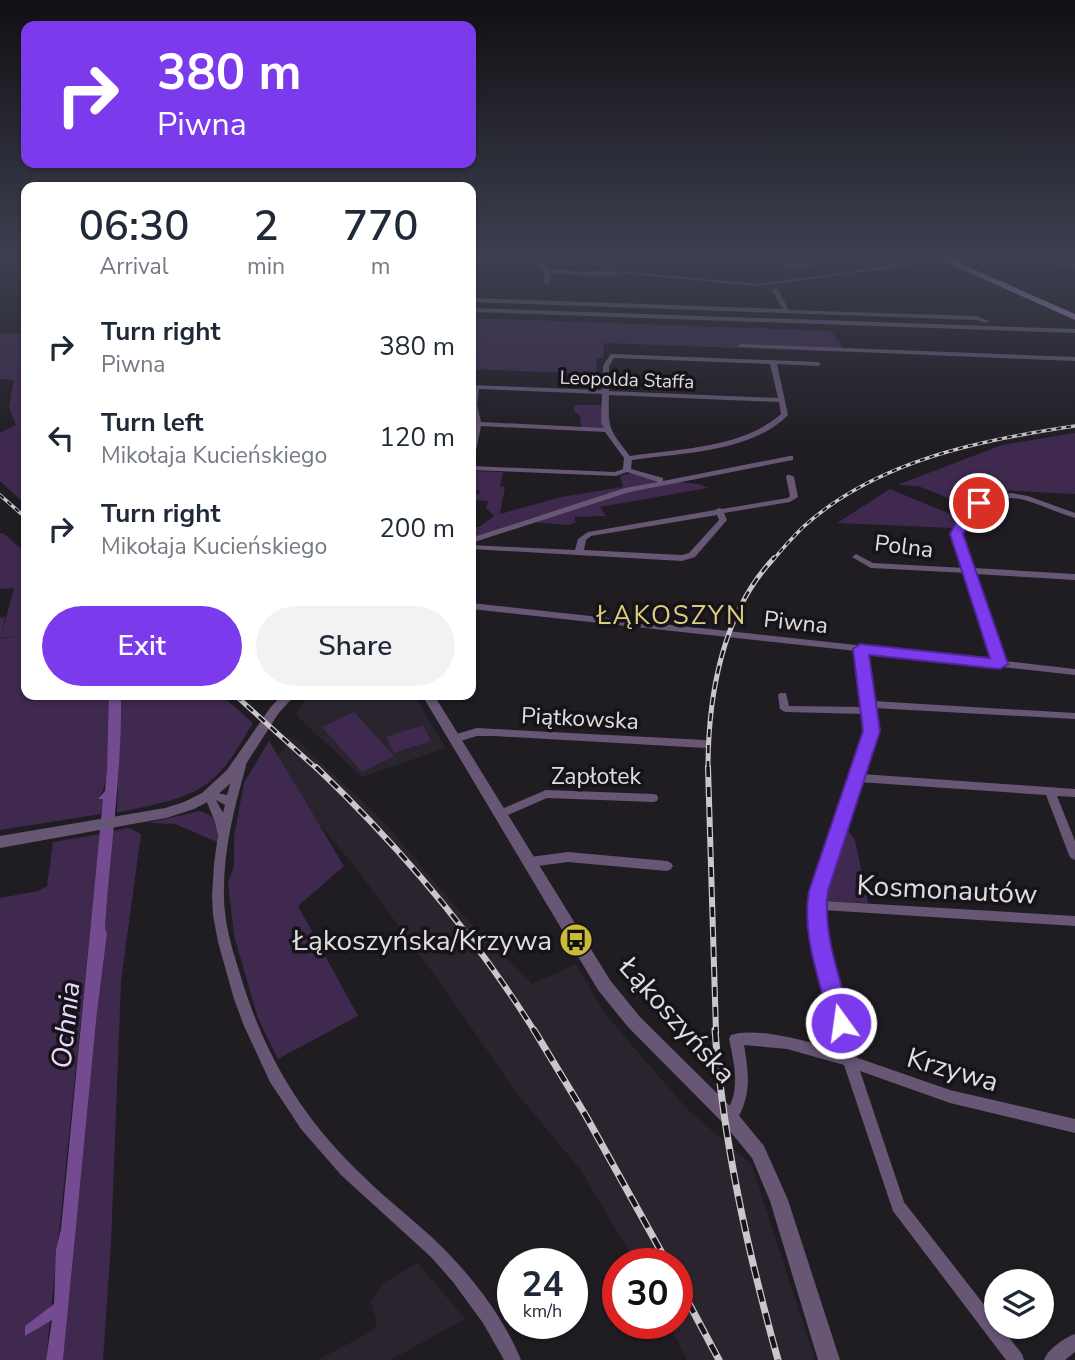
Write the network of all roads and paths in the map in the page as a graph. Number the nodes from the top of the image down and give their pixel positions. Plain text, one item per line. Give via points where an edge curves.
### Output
1 (789, 321) edge
2 (804, 322) joint
3 (1075, 333) edge
4 (741, 346) dead end
5 (1075, 359) edge
6 (773, 362) junction
7 (818, 364) dead end
8 (476, 387) edge
9 (607, 394) junction
10 (782, 400) junction
11 (476, 418) edge
12 (478, 424) junction
13 (607, 430) junction
14 (476, 433) edge
15 (628, 458) junction
16 (790, 458) dead end
17 (476, 468) edge
18 (629, 471) junction
19 (790, 477) dead end
20 (667, 481) junction
21 (628, 490) junction
22 (719, 510) junction
23 (1075, 516) edge
24 (476, 544) edge
25 (476, 545) edge
26 (579, 552) junction
27 (856, 557) dead end
28 (970, 572) junction
29 (1075, 577) edge
30 (476, 607) edge
31 (860, 649) junction
32 (1000, 664) junction
33 (1075, 671) edge
34 (783, 695) dead end
35 (278, 700) edge
36 (284, 700) edge
37 (431, 700) edge
38 (869, 707) junction
39 (276, 709) junction
40 (1075, 716) edge
41 (454, 739) junction
42 (705, 744) dead end
43 (242, 766) junction
44 (856, 778) junction
45 (1051, 792) junction
46 (1075, 793) edge
47 (209, 795) junction
48 (653, 798) dead end
49 (231, 804) junction
50 (189, 805) junction
51 (501, 814) junction
52 (219, 815) junction
53 (75, 829) joint
54 (0, 842) edge
55 (224, 844) junction
56 (1075, 855) edge
57 (530, 862) junction
58 (667, 866) dead end
59 (816, 905) junction
60 (1075, 921) edge
61 (850, 1062) junction
62 (730, 1118) junction
63 (1075, 1126) edge
64 (1075, 1342) edge
65 (513, 1360) edge
66 (829, 1360) edge
67 (1016, 1360) edge
68 (1052, 1360) edge

1 - 2 street
2 - 3 street
4 - 5 street
6 - 7 street
6 - 9 street via 609,358
6 - 10 street
8 - 9 street, Leopolda Staffa
9 - 10 street, Leopolda Staffa
9 - 13 street
10 - 15 street via 785,417 758,435
11 - 12 street
12 - 13 street
12 - 14 street
13 - 15 street
15 - 18 street
16 - 20 street
17 - 18 street
18 - 20 street
18 - 21 street via 633,482
19 - 22 street via 794,497 790,500
20 - 21 street
21 - 24 street
22 - 26 street via 588,534
22 - 26 street via 723,520 692,555 682,558
23 - 28 street via 1016,494 979,503 957,530
25 - 26 street
27 - 28 street, Polna via 871,565
28 - 29 street, Polna
28 - 32 street
30 - 31 street, Piwna
31 - 32 street, Piwna
31 - 38 street
32 - 33 street, Piwna
34 - 38 street via 785,709
35 - 39 street
36 - 39 street
37 - 41 street, Łąkoszyńska
38 - 40 street
38 - 44 street via 871,731
39 - 43 street
41 - 42 street, Piątkowska via 494,732
41 - 51 street, Łąkoszyńska
43 - 47 street
43 - 49 street
44 - 45 street
44 - 59 street
45 - 46 street
45 - 56 street
47 - 49 street
47 - 50 street
47 - 52 street
48 - 51 street, Zapłotek via 546,794
49 - 55 street
50 - 52 street
50 - 53 street
51 - 57 street, Łąkoszyńska
52 - 55 street
53 - 54 street
55 - 65 street via 219,912 255,1042 293,1108 348,1171 454,1271
57 - 58 street via 568,858
57 - 62 street, Łąkoszyńska via 618,1003
59 - 60 street, Kosmonautów
59 - 61 street
61 - 62 street, Krzywa via 794,1043 736,1039 743,1088
61 - 63 street, Krzywa via 935,1092
61 - 67 street via 898,1206
62 - 66 street, Łąkoszyńska via 753,1144 772,1179
64 - 68 street

